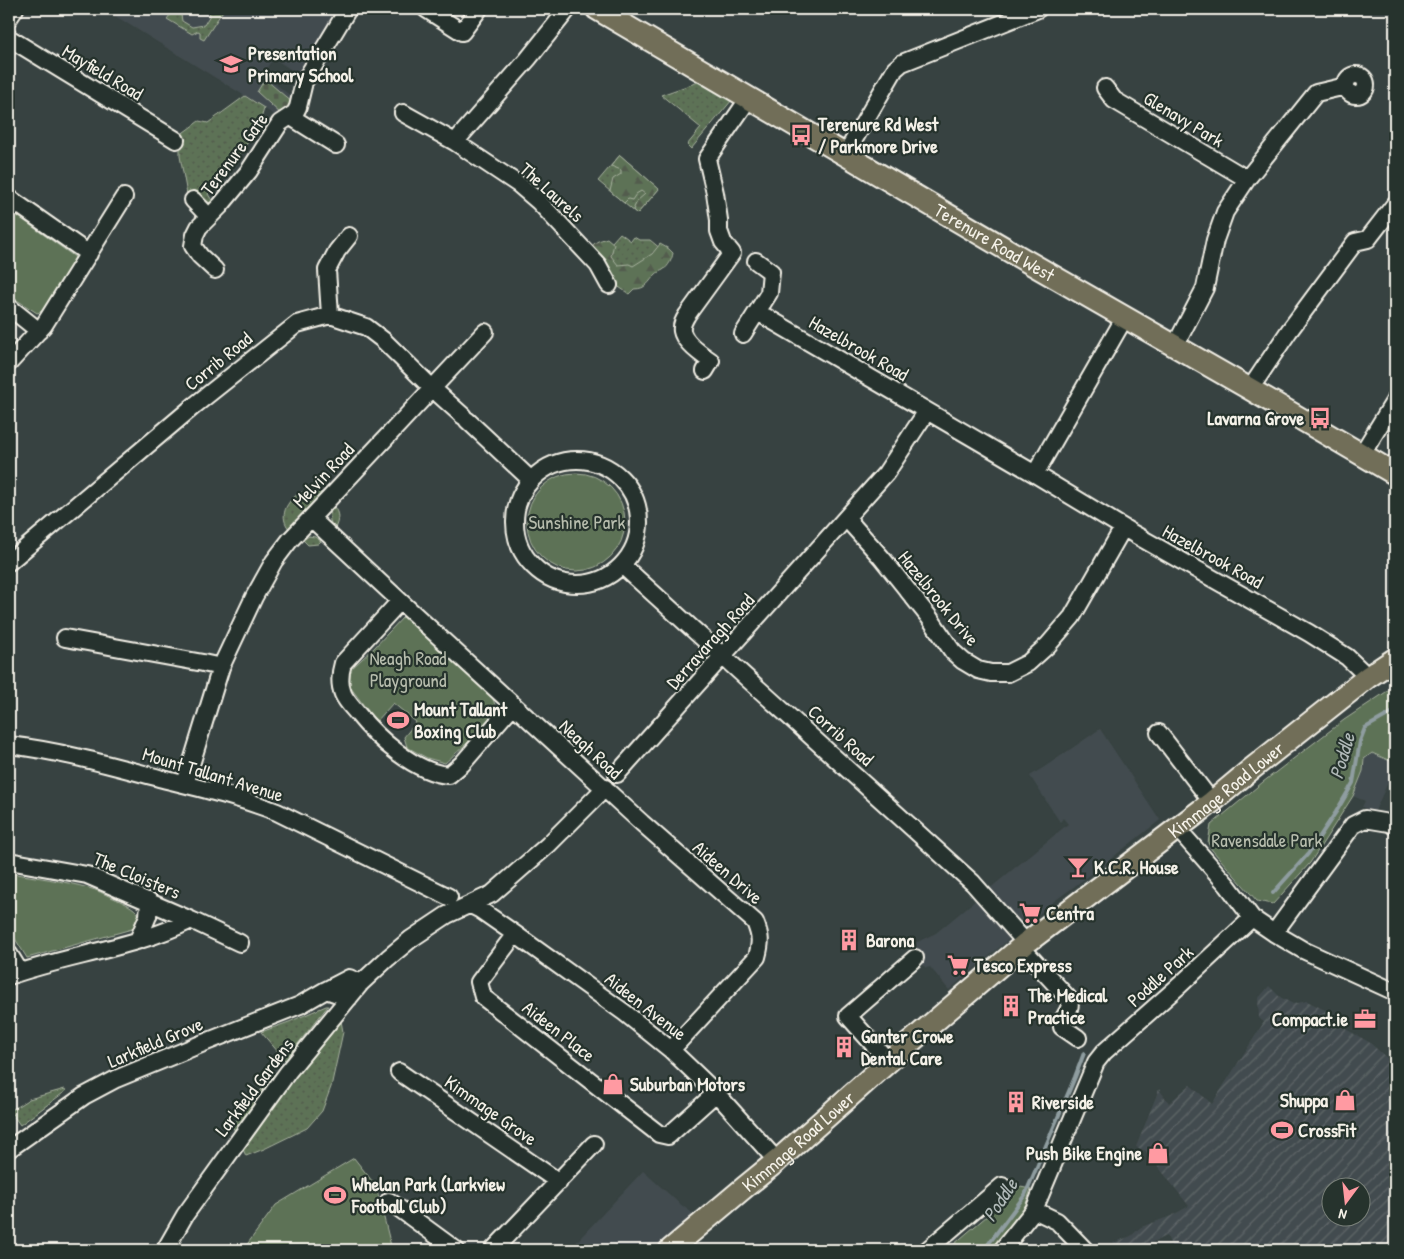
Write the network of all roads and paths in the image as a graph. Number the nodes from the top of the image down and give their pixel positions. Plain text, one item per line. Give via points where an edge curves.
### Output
1 (15, 9) edge
2 (348, 9) edge
3 (426, 9) edge
4 (479, 9) edge
5 (568, 9) edge
6 (597, 9) edge
7 (1038, 9) edge
8 (9, 18) edge
9 (9, 38) edge
10 (1346, 86) dead end
11 (1105, 88) dead end
12 (749, 98) junction
13 (403, 112) dead end
14 (292, 115) junction
15 (176, 140) dead end
16 (455, 142) junction
17 (336, 144) dead end
18 (845, 155) junction
19 (707, 159) junction
20 (695, 172) dead end
21 (1247, 179) junction
22 (124, 197) dead end
23 (9, 198) edge
24 (193, 200) dead end
25 (1395, 204) edge
26 (209, 217) junction
27 (349, 236) dead end
28 (88, 254) junction
29 (756, 261) dead end
30 (216, 270) dead end
31 (609, 285) dead end
32 (9, 307) edge
33 (330, 315) junction
34 (766, 317) dead end
35 (1124, 317) junction
36 (39, 331) junction
37 (485, 332) dead end
38 (742, 334) dead end
39 (1175, 346) junction
40 (9, 363) edge
41 (704, 371) dead end
42 (432, 389) junction
43 (1250, 389) junction
44 (1395, 400) edge
45 (926, 411) junction
46 (1362, 454) junction
47 (1035, 474) junction
48 (1395, 474) edge
49 (531, 480) junction
50 (311, 518) junction
51 (846, 518) junction
52 (1123, 528) junction
53 (9, 562) edge
54 (622, 565) junction
55 (400, 601) junction
56 (65, 638) dead end
57 (724, 656) junction
58 (1395, 659) edge
59 (222, 667) junction
60 (1368, 677) junction
61 (513, 705) junction
62 (1159, 733) dead end
63 (9, 745) edge
64 (617, 774) dead end
65 (186, 784) junction
66 (605, 788) junction
67 (1212, 802) junction
68 (642, 823) joint
69 (1395, 826) edge
70 (1177, 828) junction
71 (9, 861) edge
72 (449, 897) dead end
73 (149, 901) junction
74 (471, 904) junction
75 (1252, 918) junction
76 (191, 920) junction
77 (1274, 933) junction
78 (515, 934) junction
79 (138, 940) junction
80 (240, 943) dead end
81 (1024, 945) junction
82 (9, 954) edge
83 (915, 958) dead end
84 (14, 974) edge
85 (361, 983) junction
86 (326, 990) junction
87 (1395, 992) edge
88 (349, 998) junction
89 (1078, 1038) dead end
90 (671, 1050) junction
91 (889, 1062) junction
92 (400, 1072) dead end
93 (716, 1093) junction
94 (594, 1144) dead end
95 (9, 1149) edge
96 (777, 1161) junction
97 (559, 1182) junction
98 (1002, 1186) dead end
99 (389, 1200) dead end
100 (1034, 1210) junction
101 (165, 1250) edge
102 (456, 1250) edge
103 (492, 1250) edge
104 (670, 1250) edge
105 (927, 1250) edge
106 (1002, 1250) edge
107 (1085, 1250) edge

1 - 8 street
2 - 14 street, Terenure Gate via 304,82 298,107
3 - 4 street via 462,32
5 - 16 street
6 - 12 main road, Terenure Road West
7 - 18 street via 895,68
9 - 15 street, Mayfield Road
10 - 21 street via 1316,93
11 - 21 street, Glenavy Park via 1114,100
12 - 18 main road, Terenure Road West
12 - 19 street
13 - 16 street, The Laurels
14 - 17 street, Terenure Gate
14 - 26 street, Terenure Gate via 280,123 249,172
16 - 31 street, The Laurels via 539,202 598,264
18 - 35 main road, Terenure Road West
19 - 20 street
19 - 41 street via 719,231 732,253 682,323 686,339 711,361
21 - 39 street via 1225,212 1215,240 1205,288
22 - 28 street
23 - 28 street
24 - 26 street, Terenure Gate
25 - 43 street via 1368,239 1355,242
26 - 30 street, Terenure Gate via 195,235 193,246
27 - 33 street via 327,270
28 - 36 street
29 - 38 street via 771,272 769,293
32 - 36 street
33 - 42 street via 366,327
33 - 53 street, Corrib Road via 297,324 195,405
34 - 45 street, Hazelbrook Road
35 - 39 main road, Terenure Road West
35 - 47 street
36 - 40 street
37 - 42 street, Melvin Road
39 - 43 main road, Terenure Road West
42 - 49 street
42 - 50 street, Melvin Road
43 - 46 main road, Terenure Road West
44 - 46 street
45 - 47 street, Hazelbrook Road
45 - 51 street via 886,473
46 - 48 main road, Terenure Road West
47 - 52 street, Hazelbrook Road
49 - 54 street via 519,498 514,519 517,540 527,559 542,574 562,582 584,584 604,578
49 - 54 street via 556,463 586,460 600,464 624,482 632,495 639,524 631,553
50 - 55 street, Neagh Road
50 - 59 street, Melvin Road via 274,561
51 - 52 street, Hazelbrook Drive via 929,617 953,652 978,670 991,673 1008,673 1028,663 1048,645 1072,616
51 - 57 street, Derravaragh Road
52 - 60 street, Hazelbrook Road via 1309,633 1347,658
54 - 57 street, Corrib Road
55 - 61 street, Neagh Road
55 - 61 street via 343,663 340,673 343,693 355,711 392,749 432,772 449,775
56 - 59 street
57 - 64 street, Derravaragh Road
57 - 81 street, Corrib Road via 973,883
58 - 60 main road, Kimmage Road Lower
59 - 65 street, Melvin Road
60 - 67 main road, Kimmage Road Lower
61 - 66 street, Neagh Road
62 - 67 street
63 - 65 street, Mount Tallant Avenue via 59,753
65 - 72 street, Mount Tallant Avenue via 277,812
66 - 68 street, Neagh Road
66 - 74 street via 548,845 492,894
67 - 70 main road, Kimmage Road Lower
68 - 90 street, Aideen Drive via 755,922 761,942 756,957
69 - 77 street via 1365,819 1353,825
70 - 75 street
70 - 81 main road, Kimmage Road Lower
71 - 73 street, The Cloisters via 87,875
73 - 76 street, The Cloisters
73 - 79 street via 148,916
74 - 78 street, Aideen Avenue
74 - 85 street, Larkfield Gardens via 447,915 411,939
75 - 77 street
75 - 100 street, Poddle Park via 1096,1062
76 - 79 street, The Cloisters
76 - 80 street, The Cloisters
77 - 87 street via 1303,950
78 - 90 street, Aideen Avenue
78 - 93 street, Aideen Place via 479,982 483,997 659,1134 668,1136
79 - 84 street, The Cloisters
81 - 89 street, Corrib Road via 1069,999 1069,1009 1061,1020 1062,1027
81 - 91 main road, Kimmage Road Lower
82 - 84 street, The Cloisters
83 - 91 street via 848,1016
85 - 86 street, Larkfield Grove via 349,978
85 - 88 street, Larkfield Gardens
86 - 88 street
86 - 95 street, Larkfield Grove via 300,1005 116,1079 84,1096
88 - 101 street, Larkfield Gardens via 283,1080 184,1215
90 - 93 street, Aideen Avenue
91 - 96 main road, Kimmage Road Lower
92 - 97 street, Kimmage Grove
93 - 96 street, Aideen Avenue
94 - 97 street
96 - 104 main road, Kimmage Road Lower
97 - 103 street
98 - 105 street
99 - 102 street
100 - 106 street, Poddle Park
100 - 107 street via 1057,1221

